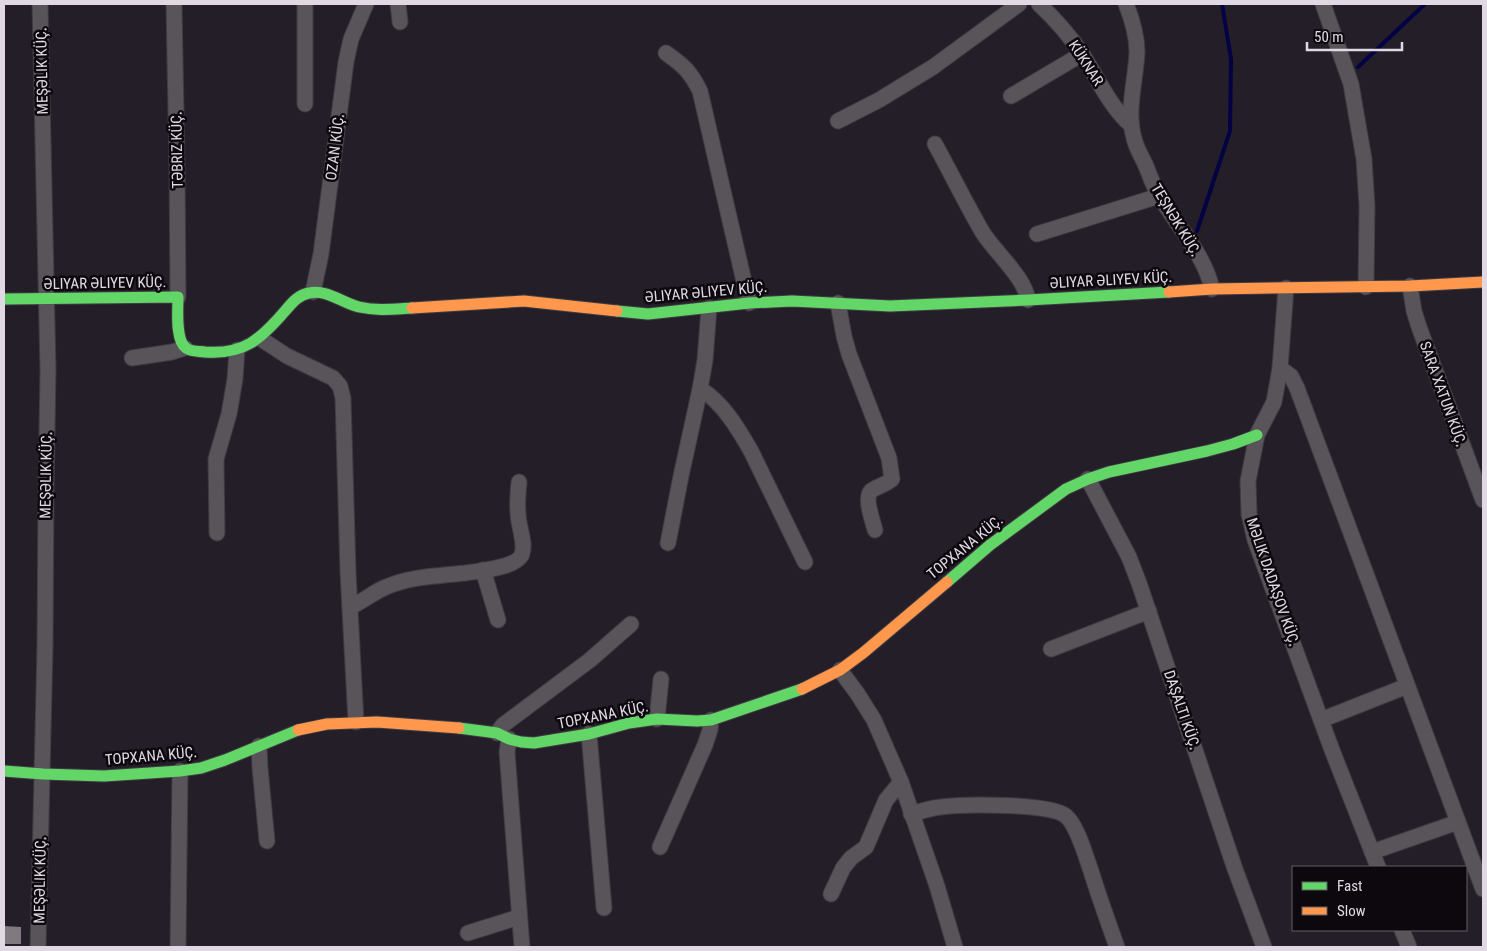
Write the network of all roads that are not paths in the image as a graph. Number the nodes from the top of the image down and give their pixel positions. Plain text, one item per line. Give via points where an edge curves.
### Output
1 (40, 4) edge
2 (174, 4) edge
3 (305, 4) edge
4 (366, 4) edge
5 (398, 4) edge
6 (1019, 4) edge
7 (1039, 4) edge
8 (1126, 4) edge
9 (1323, 4) edge
10 (400, 22) dead end
11 (666, 53) dead end
12 (1082, 54) junction
13 (1011, 96) dead end
14 (305, 104) dead end
15 (838, 121) dead end
16 (1131, 125) junction
17 (935, 144) dead end
18 (1159, 196) junction
19 (1037, 234) dead end
20 (1483, 282) edge
21 (1410, 286) junction
22 (1366, 287) junction
23 (1286, 288) junction
24 (1212, 289) junction
25 (314, 292) junction
26 (178, 297) junction
27 (47, 298) junction
28 (4, 299) edge
29 (1028, 300) junction
30 (749, 303) junction
31 (838, 303) junction
32 (709, 308) junction
33 (261, 338) junction
34 (185, 348) junction
35 (237, 350) junction
36 (132, 358) dead end
37 (1280, 368) junction
38 (700, 389) junction
39 (1257, 435) junction
40 (1088, 479) junction
41 (519, 482) dead end
42 (1483, 500) edge
43 (875, 530) dead end
44 (217, 533) dead end
45 (668, 543) dead end
46 (805, 562) dead end
47 (483, 570) junction
48 (350, 607) junction
49 (1149, 611) junction
50 (498, 620) dead end
51 (631, 624) dead end
52 (1050, 649) dead end
53 (840, 670) junction
54 (661, 678) dead end
55 (1407, 686) junction
56 (657, 719) junction
57 (711, 720) junction
58 (1321, 720) junction
59 (356, 722) junction
60 (589, 734) junction
61 (503, 736) junction
62 (259, 746) junction
63 (4, 771) edge
64 (180, 772) junction
65 (43, 774) junction
66 (901, 782) junction
67 (911, 814) junction
68 (1458, 822) junction
69 (267, 841) dead end
70 (660, 847) dead end
71 (1372, 852) junction
72 (1378, 866) edge
73 (1483, 889) edge
74 (831, 894) dead end
75 (604, 908) dead end
76 (519, 917) junction
77 (1402, 931) edge
78 (468, 933) dead end
79 (38, 947) edge
80 (178, 947) edge
81 (522, 947) edge
82 (955, 947) edge
83 (1117, 947) edge
84 (1264, 947) edge
85 (1409, 947) edge

1 - 27 street, MEŞƏLIK KÜÇ.
2 - 26 street, TƏBRIZ KÜÇ.
3 - 14 street
4 - 25 street, OZAN KÜÇ. via 351,39 346,62
5 - 10 street
6 - 15 street via 933,67
7 - 12 street, KÜKNAR
8 - 16 street, TEŞNƏK KÜÇ. via 1136,34 1137,51
9 - 22 street via 1351,84 1364,159
11 - 30 street via 693,76 700,92
12 - 13 street
12 - 16 street, KÜKNAR via 1121,116
16 - 18 street, TEŞNƏK KÜÇ. via 1134,140
17 - 29 street via 983,232 1022,283
18 - 19 street
18 - 24 street, TEŞNƏK KÜÇ. via 1205,268
20 - 21 street, ƏLIYAR ƏLIYEV KÜÇ.
21 - 22 street, ƏLIYAR ƏLIYEV KÜÇ.
21 - 42 street, SARA XATUN KÜÇ. via 1419,327
22 - 23 street, ƏLIYAR ƏLIYEV KÜÇ.
23 - 24 street, ƏLIYAR ƏLIYEV KÜÇ.
23 - 37 street, MƏLIK DADAŞOV KÜÇ.
24 - 29 street, ƏLIYAR ƏLIYEV KÜÇ.
25 - 32 street, ƏLIYAR ƏLIYEV KÜÇ. via 377,310 513,301 648,314
25 - 33 street via 297,298
26 - 27 street, ƏLIYAR ƏLIYEV KÜÇ.
26 - 34 street, ƏLIYAR ƏLIYEV KÜÇ. via 179,332
27 - 28 street, ƏLIYAR ƏLIYEV KÜÇ.
27 - 65 street, MEŞƏLIK KÜÇ.
29 - 31 street, ƏLIYAR ƏLIYEV KÜÇ. via 890,306
30 - 31 street, ƏLIYAR ƏLIYEV KÜÇ.
30 - 32 street, ƏLIYAR ƏLIYEV KÜÇ.
31 - 43 street via 849,354 892,472 892,479 868,496
32 - 38 street
33 - 35 street
33 - 48 street via 287,356 333,378 340,386
34 - 35 street
34 - 36 street
35 - 44 street via 229,414 216,459
37 - 39 street, MƏLIK DADAŞOV KÜÇ. via 1274,402
37 - 55 street via 1291,376 1296,388
38 - 45 street
38 - 46 street via 714,398 742,435
39 - 40 street, TOPXANA KÜÇ. via 1207,451
39 - 58 street, MƏLIK DADAŞOV KÜÇ. via 1248,481 1249,514
40 - 49 street via 1129,558
40 - 53 street, TOPXANA KÜÇ. via 1066,489 998,539
41 - 47 street via 522,554 512,563
47 - 48 street via 400,582
47 - 50 street
48 - 59 street
49 - 52 street
49 - 84 street
51 - 61 street via 590,660 503,725
53 - 57 street, TOPXANA KÜÇ. via 795,692
53 - 66 street via 874,720
54 - 56 street
55 - 58 street
55 - 68 street
56 - 57 street, TOPXANA KÜÇ.
56 - 60 street, TOPXANA KÜÇ.
57 - 70 street via 705,745
58 - 71 street, MƏLIK DADAŞOV KÜÇ.
59 - 61 street, TOPXANA KÜÇ. via 460,728
59 - 62 street, TOPXANA KÜÇ. via 302,728
60 - 61 street, TOPXANA KÜÇ. via 534,743
60 - 75 street
61 - 76 street via 507,752
62 - 64 street, TOPXANA KÜÇ. via 201,768
62 - 69 street
63 - 65 street, TOPXANA KÜÇ.
64 - 65 street, TOPXANA KÜÇ. via 104,776
64 - 80 street
65 - 79 street, MEŞƏLIK KÜÇ.
66 - 67 street
66 - 74 street via 886,800 866,847 843,868
67 - 82 street
67 - 83 street via 964,805 1038,807 1065,815 1073,824 1083,849
68 - 71 street
68 - 73 street
71 - 72 street, MƏLIK DADAŞOV KÜÇ.
76 - 78 street
76 - 81 street
77 - 85 street

